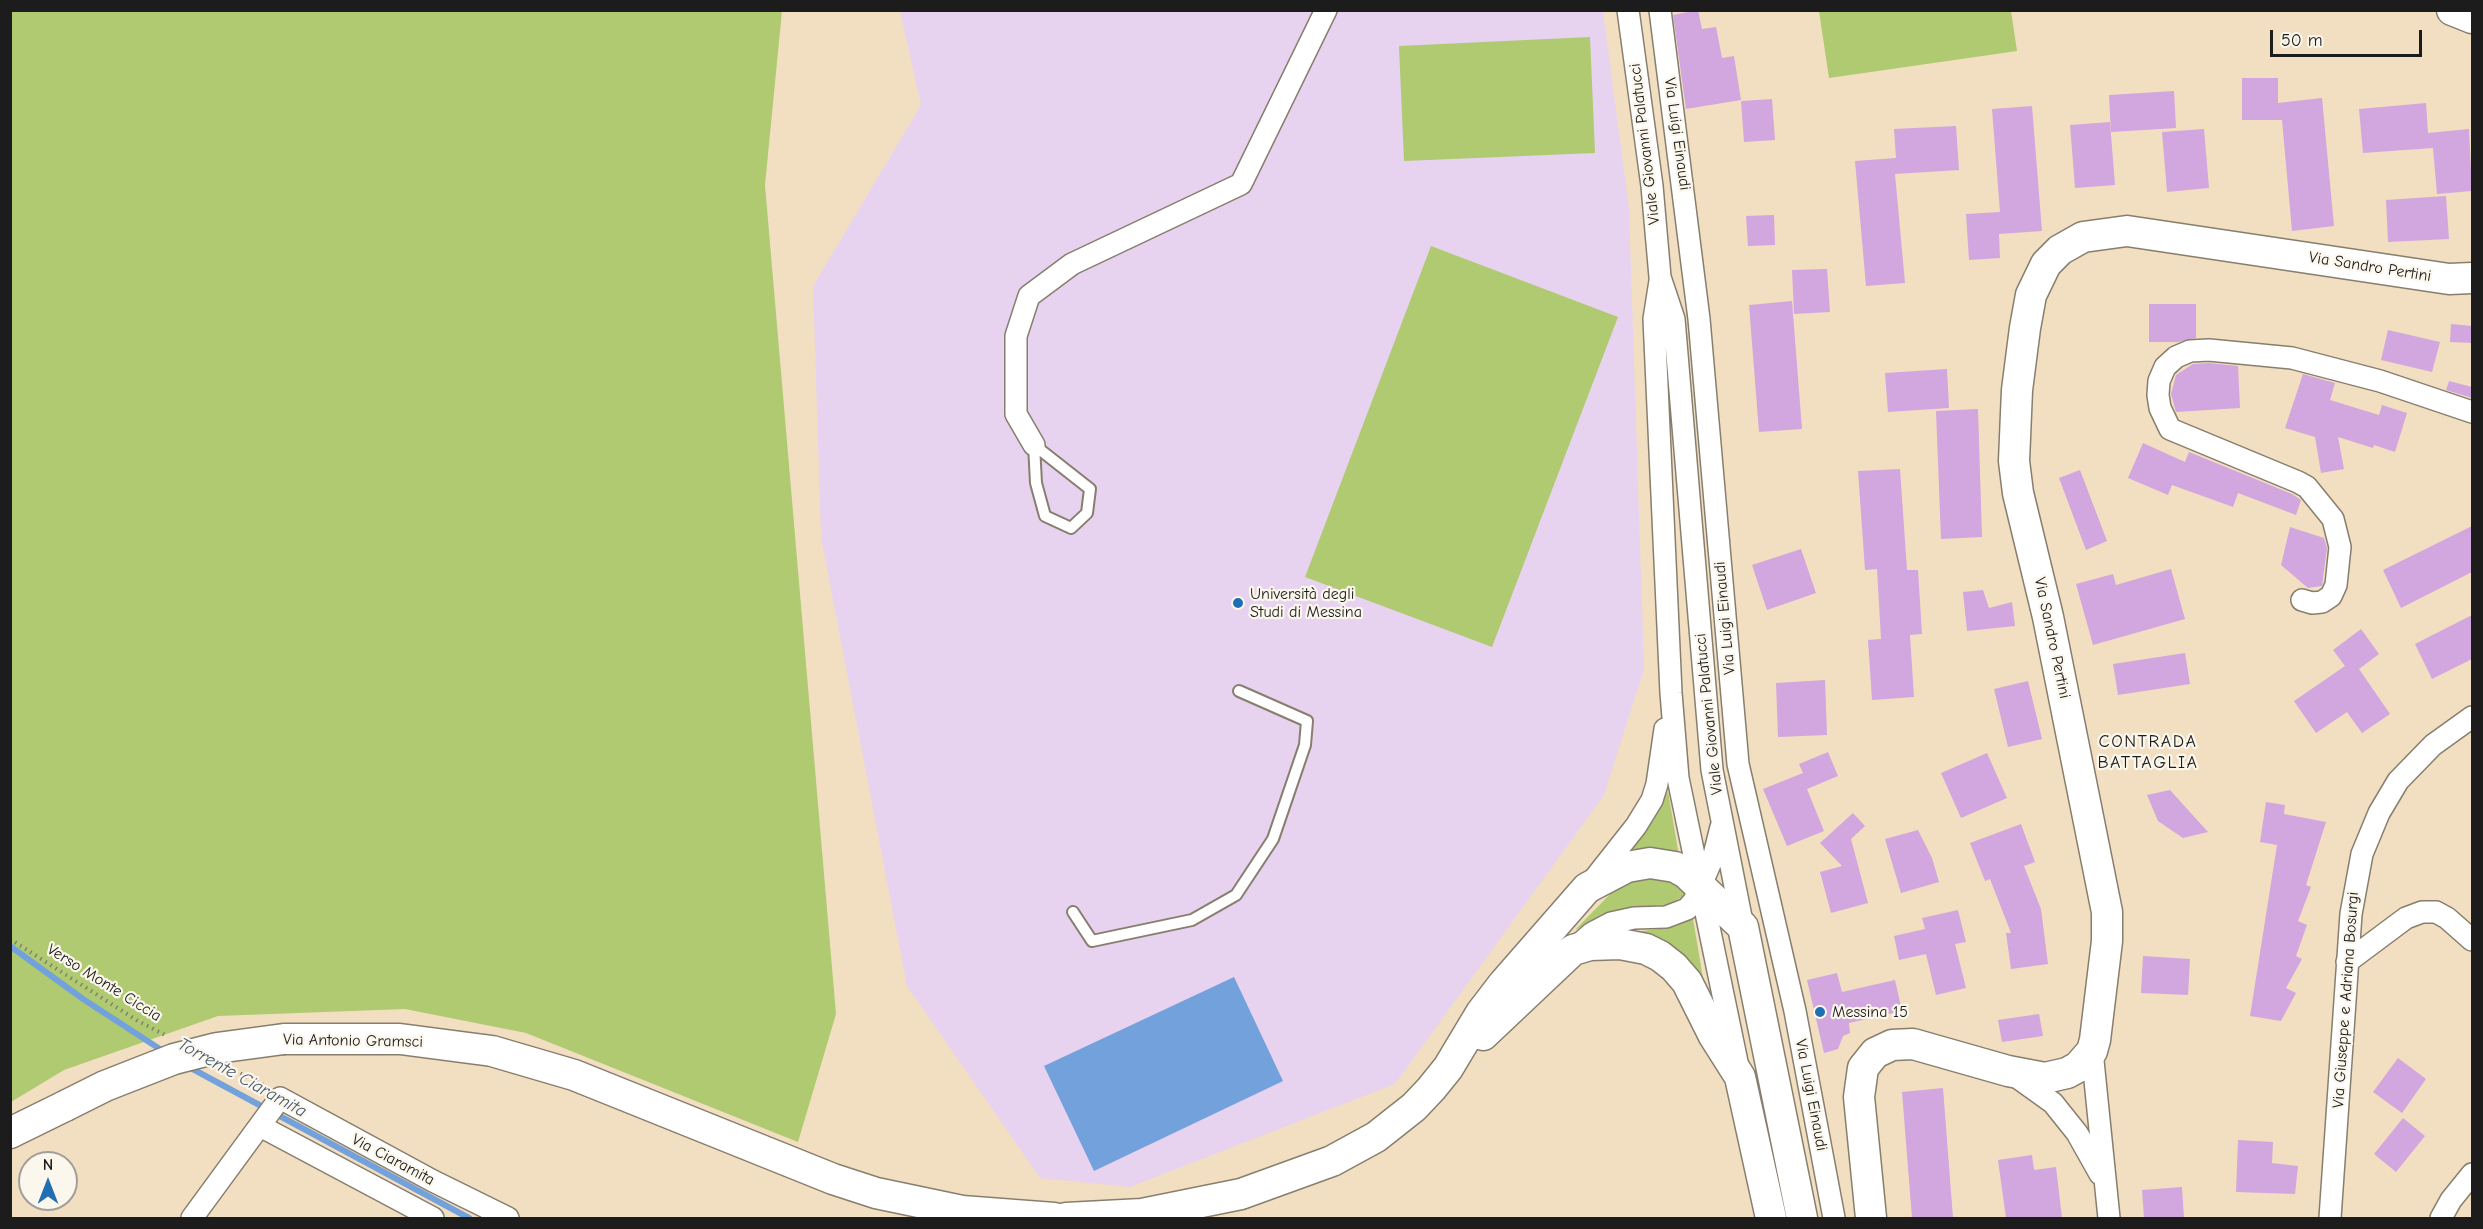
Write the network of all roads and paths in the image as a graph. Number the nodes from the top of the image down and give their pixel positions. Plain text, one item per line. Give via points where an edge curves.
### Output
1 (1326, 10) edge
2 (1628, 10) edge
3 (1660, 10) edge
4 (2452, 10) edge
5 (2472, 18) edge
6 (1660, 277) junction
7 (2472, 278) edge
8 (2472, 412) edge
9 (1034, 445) junction
10 (2302, 600) dead end
11 (1239, 691) dead end
12 (1671, 693) junction
13 (2472, 717) edge
14 (1722, 823) junction
15 (1700, 885) junction
16 (1587, 888) junction
17 (1073, 912) dead end
18 (1743, 927) junction
19 (10, 939) edge
20 (2472, 940) edge
21 (1573, 950) junction
22 (2347, 962) junction
23 (168, 1036) dead end
24 (2092, 1051) junction
25 (229, 1068) dead end
26 (1448, 1068) junction
27 (2008, 1071) junction
28 (1740, 1077) junction
29 (280, 1098) junction
30 (262, 1127) junction
31 (10, 1133) edge
32 (2472, 1174) edge
33 (2104, 1182) junction
34 (192, 1218) edge
35 (433, 1218) edge
36 (508, 1218) edge
37 (1054, 1218) edge
38 (1066, 1218) edge
39 (1771, 1218) edge
40 (1802, 1218) edge
41 (1834, 1218) edge
42 (1871, 1218) edge
43 (2109, 1218) edge
44 (2330, 1218) edge
45 (2441, 1218) edge

1 - 9 street via 1241,184 1072,264 1029,296 1016,336 1016,414
2 - 6 street, Viale Giovanni Palatucci
3 - 41 street, Via Luigi Einaudi via 1699,320 1738,764 1795,1011
4 - 5 main road
6 - 12 street, Viale Giovanni Palatucci via 1654,319
6 - 14 street, Viale Giovanni Palatucci via 1674,320 1710,747
7 - 24 main road, Via Sandro Pertini via 2449,279 2127,231 2083,237 2053,256 2041,272 2031,295 2025,328 2014,461 2107,912 2107,941
8 - 10 street via 2292,358 2199,350 2176,357 2165,367 2158,395 2170,429 2307,487 2333,519 2340,547 2336,585 2331,596 2322,602
9 - 9 lane via 1036,483 1045,516 1071,528 1087,513 1090,489
11 - 17 lane via 1307,721 1305,745 1273,839 1236,895 1192,920 1092,941
12 - 15 street, Viale Giovanni Palatucci via 1678,778
12 - 16 street via 1652,800
13 - 22 street, Via Giuseppe e Adriana Bosurgi via 2414,763 2379,813 2356,877
14 - 15 street via 1714,855
14 - 18 street, Viale Giovanni Palatucci
15 - 16 main road via 1675,867 1650,863 1627,867
15 - 18 main road
15 - 21 street via 1687,909 1666,917 1611,923
15 - 28 street, Viale Giovanni Palatucci
16 - 26 main road via 1504,982
18 - 40 main road, Viale Giovanni Palatucci
19 - 23 path, Verso Monte Ciccia
20 - 22 street via 2447,918 2436,912 2421,912 2406,918
21 - 26 main road
21 - 28 main road via 1605,944 1634,945 1660,956 1687,982
22 - 44 street, Via Giuseppe e Adriana Bosurgi
24 - 27 main road via 2078,1067 2056,1076 2031,1077
24 - 33 street
25 - 29 path via 270,1088
26 - 38 main road via 1396,1123 1348,1153 1305,1172 1206,1203 1142,1214
27 - 33 street via 2053,1104 2077,1133
27 - 42 main road via 1913,1044 1892,1045 1875,1053 1863,1068 1859,1097
28 - 39 main road, Viale Giovanni Palatucci
29 - 30 street
29 - 36 street, Via Ciaramita
30 - 34 street
30 - 35 street, Via Ciaramita
31 - 37 main road, Via Antonio Gramsci, bridge via 115,1082 174,1059 217,1048 284,1039 400,1039 519,1058 574,1075 876,1193 962,1211
32 - 45 street
33 - 43 street

